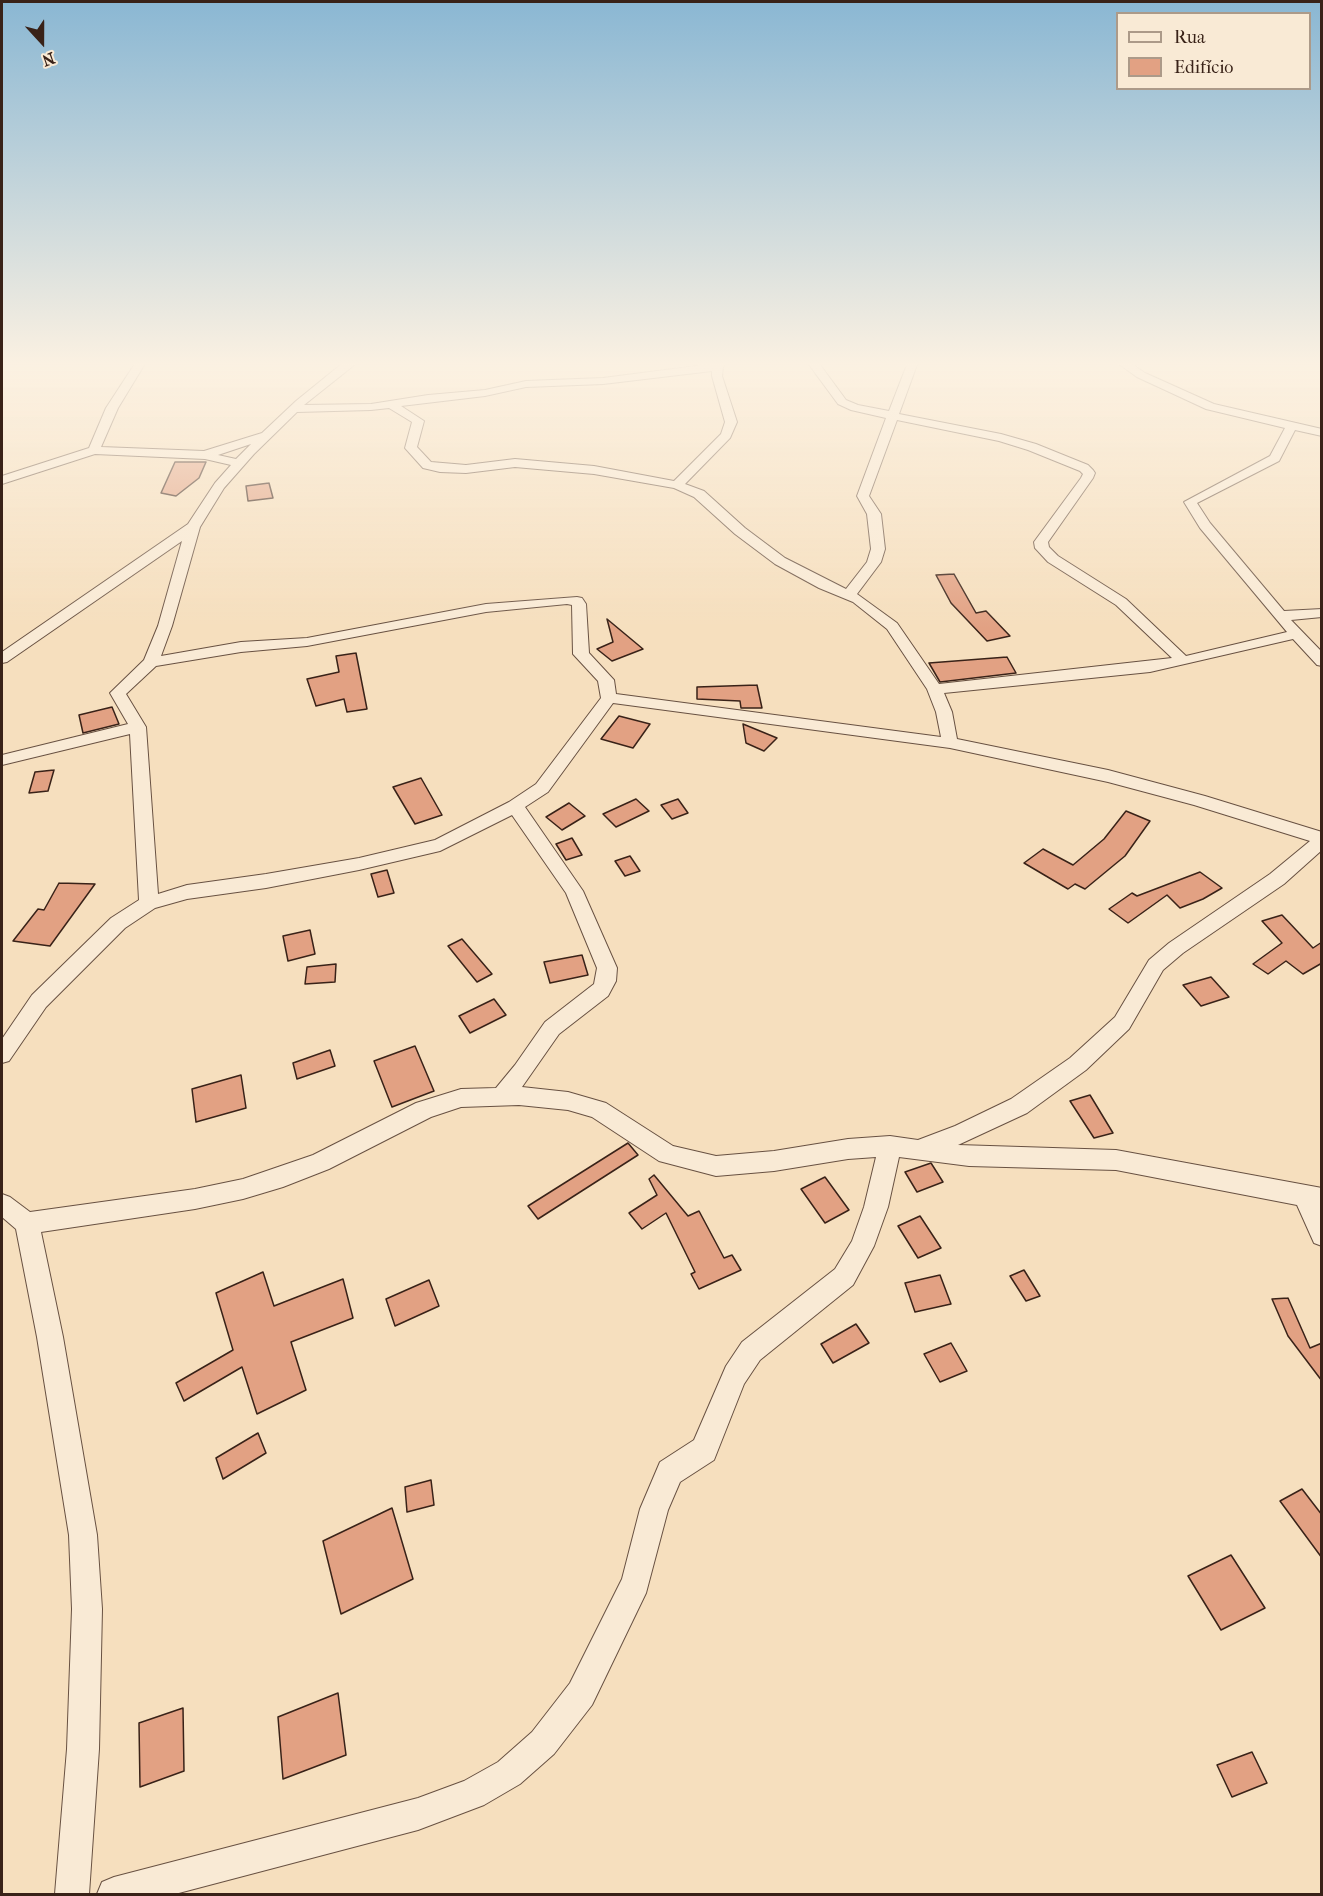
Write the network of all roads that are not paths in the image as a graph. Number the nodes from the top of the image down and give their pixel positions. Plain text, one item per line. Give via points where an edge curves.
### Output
1 (93, 450) edge
2 (105, 450) edge
3 (219, 450) edge
4 (250, 450) edge
5 (413, 450) edge
6 (711, 450) edge
7 (880, 450) edge
8 (1041, 450) edge
9 (1279, 450) edge
10 (205, 455) junction
11 (238, 463) junction
12 (2, 480) edge
13 (677, 485) junction
14 (193, 527) junction
15 (849, 595) junction
16 (1322, 613) edge
17 (1280, 616) junction
18 (1297, 634) junction
19 (2, 657) edge
20 (1183, 661) junction
21 (151, 662) junction
22 (1322, 662) edge
23 (935, 688) junction
24 (609, 698) junction
25 (138, 728) junction
26 (950, 743) junction
27 (2, 760) edge
28 (515, 806) junction
29 (1322, 839) edge
30 (149, 903) junction
31 (2, 1055) edge
32 (502, 1096) junction
33 (890, 1146) junction
34 (918, 1149) junction
35 (1313, 1197) edge
36 (2, 1204) edge
37 (27, 1223) junction
38 (1322, 1235) edge
39 (72, 1894) edge
40 (114, 1894) edge

1 - 12 street
2 - 10 street
3 - 10 street
4 - 11 street
5 - 13 street via 427,465 440,468 526,464 594,470
6 - 13 street
7 - 15 street via 863,496 874,514 878,549 874,562
8 - 20 street via 1089,473 1041,542 1042,548 1121,602
9 - 17 street via 1275,458 1190,502
10 - 11 street
11 - 14 street
13 - 15 street via 699,494 780,561
14 - 19 street
14 - 21 street
15 - 23 street via 892,626
16 - 17 street
17 - 18 street
18 - 20 street
18 - 22 street
20 - 23 street
21 - 24 street via 241,647 327,639 486,608 567,600 579,604 581,654 606,680
21 - 25 street via 118,693
23 - 26 street
24 - 26 street
24 - 28 street via 542,788
25 - 27 street
25 - 30 street
26 - 29 street via 1108,776
28 - 30 street via 440,845 359,864 188,892
28 - 32 street via 574,891 608,968 601,990 552,1028
29 - 34 street via 1277,879 1156,965 1122,1023 1078,1064 1019,1106
30 - 31 street via 118,923 39,1001
32 - 33 street via 568,1101 598,1110 667,1154 716,1166
32 - 37 street via 461,1098 424,1110 321,1162 243,1189
33 - 34 street
33 - 40 street via 876,1207 862,1246 843,1277 751,1351 735,1375 704,1450 670,1472 665,1480 636,1583 581,1694 543,1743 509,1773 473,1794 418,1814
34 - 35 street via 969,1156 1116,1160
35 - 38 street
36 - 37 street
37 - 39 street via 83,1535 87,1621 83,1749

